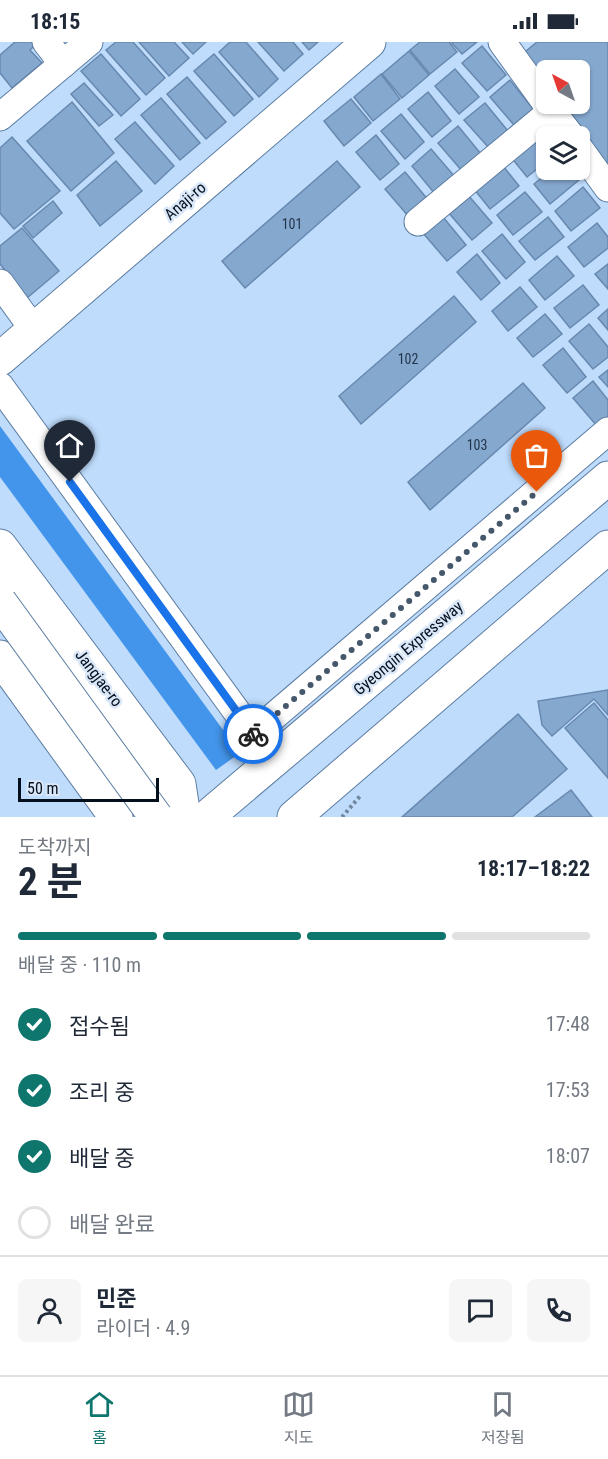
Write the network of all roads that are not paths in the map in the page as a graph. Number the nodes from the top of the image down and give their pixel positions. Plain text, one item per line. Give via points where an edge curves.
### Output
1 (46, 42) edge
2 (89, 42) edge
3 (369, 42) edge
4 (501, 42) edge
5 (63, 64) junction
6 (536, 90) edge
7 (539, 114) edge
8 (554, 114) edge
9 (0, 117) edge
10 (563, 126) edge
11 (590, 163) edge
12 (608, 188) edge
13 (418, 222) dead end
14 (0, 283) edge
15 (34, 330) junction
16 (0, 359) edge
17 (0, 386) edge
18 (608, 431) edge
19 (608, 478) edge
20 (0, 546) edge
21 (608, 547) edge
22 (0, 574) edge
23 (0, 602) edge
24 (0, 627) edge
25 (0, 657) edge
26 (213, 812) edge
27 (296, 815) edge
28 (116, 817) edge
29 (135, 817) edge
30 (154, 817) edge
31 (184, 817) edge

1 - 5 street
2 - 5 street
3 - 15 main road, Anaji-ro
4 - 6 street
5 - 9 street
7 - 13 street
8 - 10 street
11 - 12 street
14 - 15 street
15 - 16 main road, Anaji-ro
17 - 18 street via 253,734
19 - 26 main road, Gyeongin Expressway
20 - 31 main road, Jangjae-ro via 179,784
21 - 27 main road
22 - 30 street via 169,802
23 - 30 main road, bridge
24 - 29 street
25 - 28 main road

